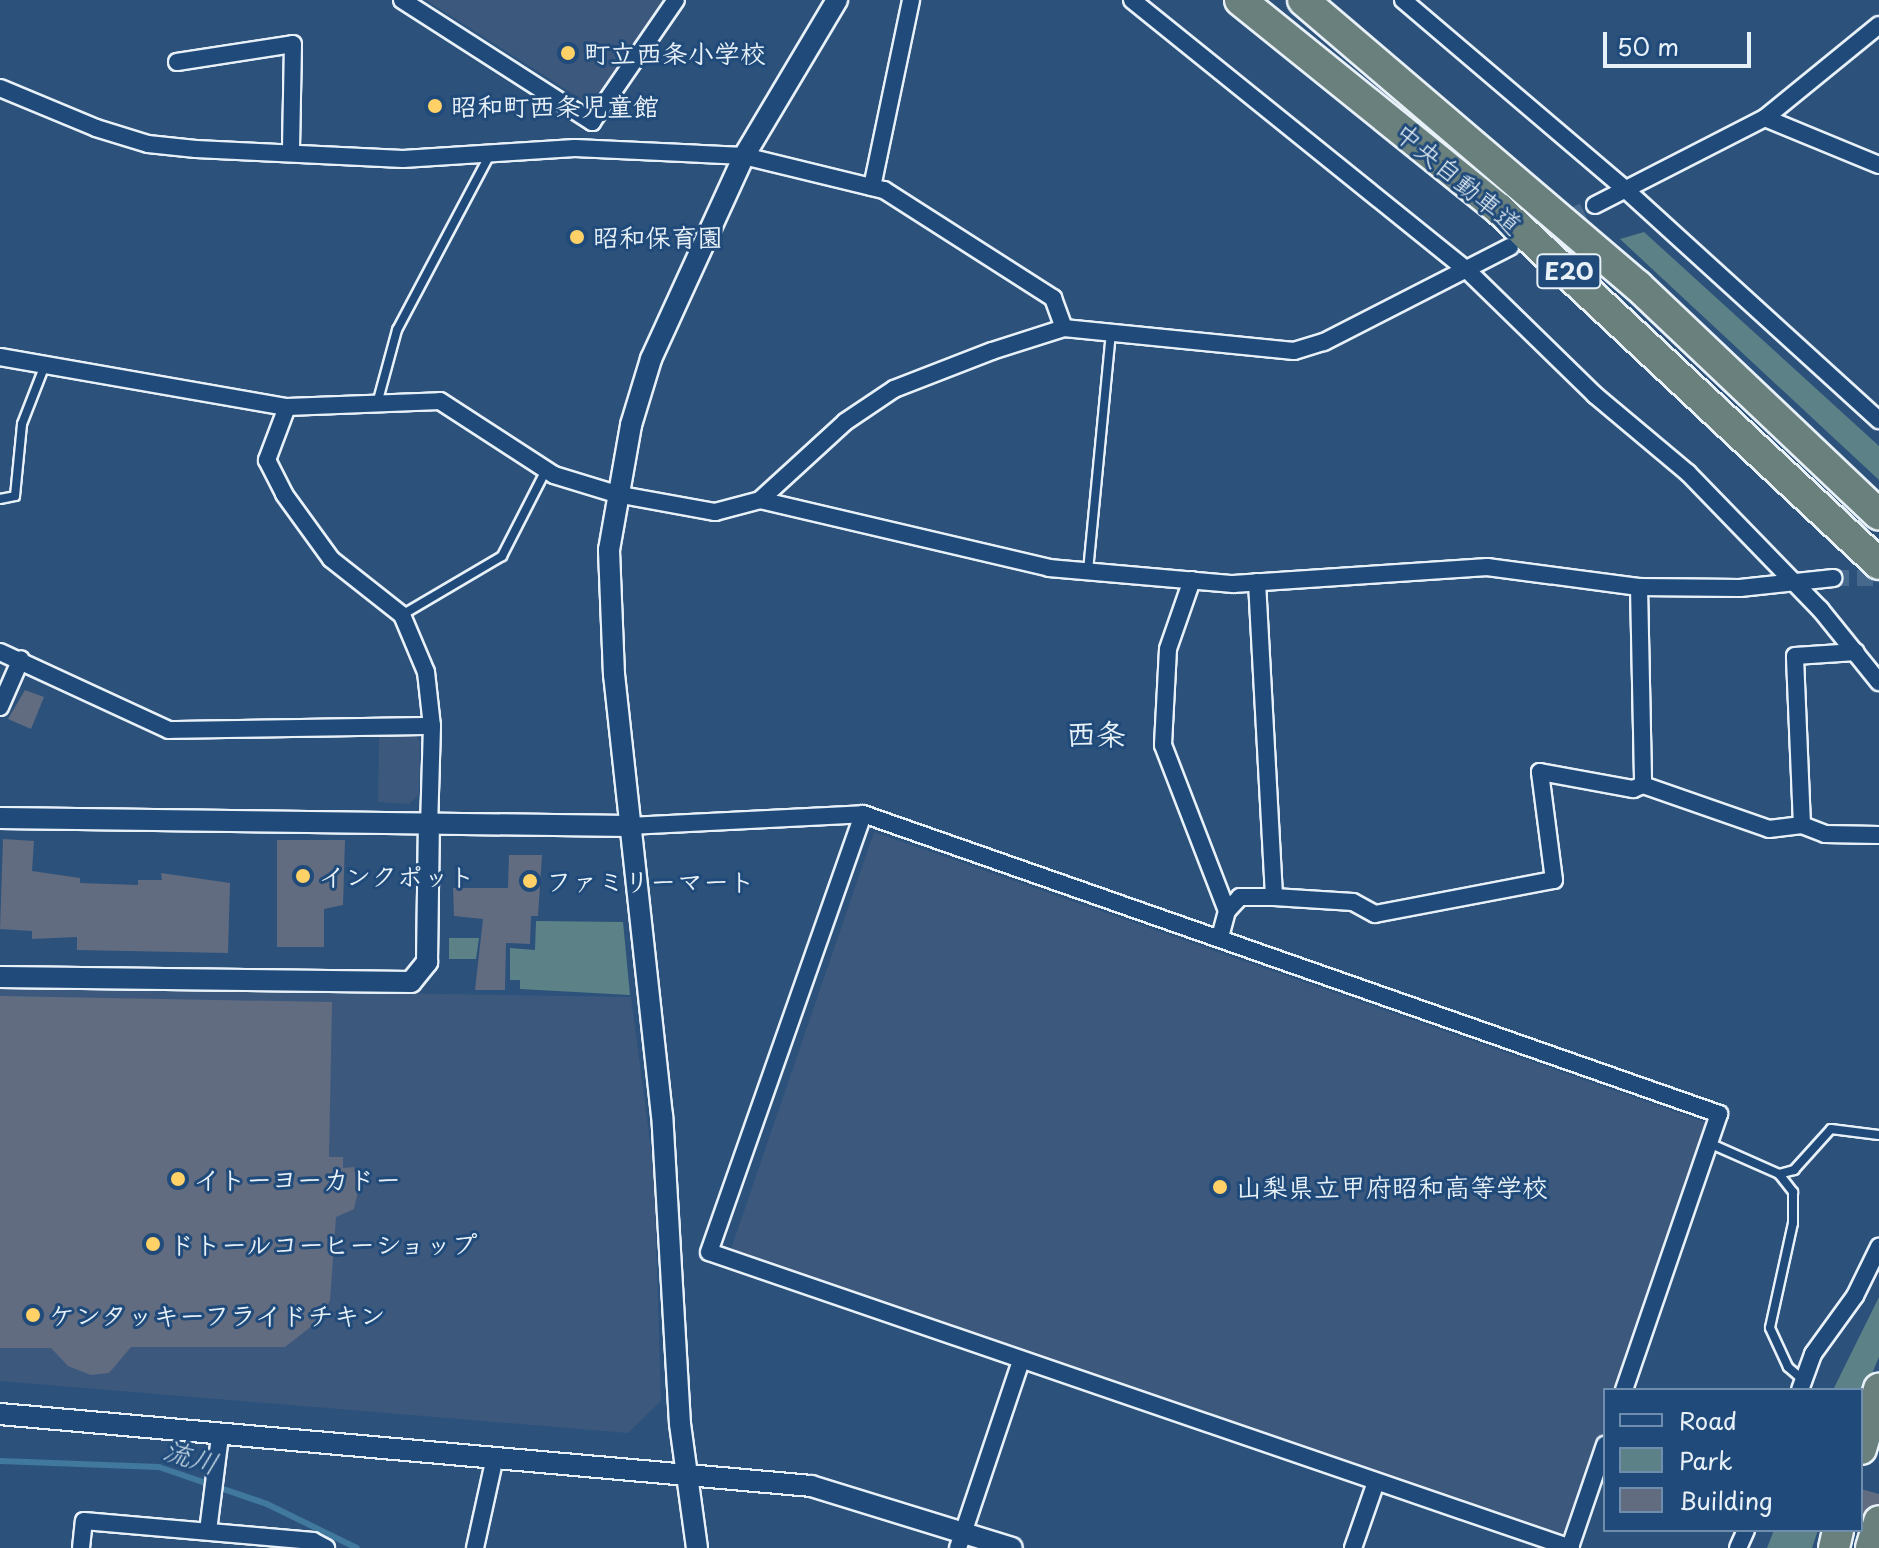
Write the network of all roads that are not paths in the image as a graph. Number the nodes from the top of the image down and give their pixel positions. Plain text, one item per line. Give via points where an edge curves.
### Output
1 (402, 0) edge
2 (676, 0) edge
3 (837, 0) edge
4 (911, 0) edge
5 (1132, 0) edge
6 (1240, 0) edge
7 (1303, 0) edge
8 (1403, 0) edge
9 (1879, 25) edge
10 (177, 62) dead end
11 (0, 88) edge
12 (1765, 118) junction
13 (291, 153) junction
14 (491, 153) junction
15 (744, 156) junction
16 (1879, 165) edge
17 (872, 187) junction
18 (1626, 190) junction
19 (1595, 205) tunnel mouth
20 (1510, 247) tunnel mouth
21 (1467, 270) junction
22 (1580, 281) junction
23 (1064, 328) junction
24 (1111, 333) junction
25 (0, 357) edge
26 (45, 365) junction
27 (378, 400) junction
28 (287, 407) junction
29 (1879, 420) edge
30 (547, 469) junction
31 (616, 494) junction
32 (0, 499) edge
33 (760, 500) junction
34 (1879, 515) edge
35 (1879, 564) edge
36 (1088, 571) junction
37 (1833, 578) tunnel mouth
38 (1192, 580) junction
39 (1257, 582) junction
40 (1794, 584) junction
41 (1879, 586) edge
42 (1639, 587) junction
43 (402, 615) junction
44 (0, 652) edge
45 (1856, 652) junction
46 (21, 659) junction
47 (1879, 682) edge
48 (0, 707) edge
49 (432, 726) junction
50 (1643, 785) junction
51 (863, 814) junction
52 (0, 818) edge
53 (1802, 825) junction
54 (429, 826) junction
55 (629, 826) junction
56 (1879, 835) edge
57 (1274, 897) junction
58 (1227, 911) junction
59 (1220, 938) junction
60 (0, 977) edge
61 (1879, 1135) edge
62 (1709, 1143) junction
63 (1779, 1174) junction
64 (1879, 1247) edge
65 (1021, 1361) junction
66 (1801, 1385) edge
67 (1625, 1388) edge
68 (1879, 1389) edge
69 (0, 1414) edge
70 (220, 1436) junction
71 (1863, 1442) edge
72 (1603, 1451) edge
73 (495, 1457) junction
74 (685, 1475) junction
75 (1376, 1482) junction
76 (1879, 1521) edge
77 (208, 1531) junction
78 (960, 1539) edge
79 (81, 1548) edge
80 (326, 1548) edge
81 (475, 1548) edge
82 (697, 1548) edge
83 (1012, 1548) edge
84 (1353, 1548) edge
85 (1570, 1548) edge
86 (1871, 1548) edge

1 - 2 street via 592,122
3 - 15 street
4 - 17 street
5 - 21 street
6 - 22 highway, 中央自動車道 / E20
7 - 34 highway, 中央自動車道 / E20 via 1627,275
8 - 18 street
9 - 12 street
10 - 13 street via 293,44
11 - 13 street via 148,144
12 - 16 street
12 - 18 street
13 - 14 street via 403,159
14 - 15 street via 575,148
14 - 27 lane via 397,330
15 - 17 street
15 - 31 street via 651,359
17 - 23 street via 1053,298
18 - 19 street
18 - 29 street
20 - 21 street
21 - 24 street via 1294,351
21 - 40 street via 1595,395 1688,473
22 - 35 highway, 中央自動車道 / E20
22 - 41 highway via 1605,321
23 - 24 street
23 - 33 street via 894,389 845,422
24 - 36 lane
25 - 26 street
26 - 28 street
26 - 32 lane via 22,424 15,496
27 - 28 street
27 - 30 street via 440,401
28 - 43 street via 267,460 284,494 331,559
30 - 31 street
30 - 43 lane via 502,556
31 - 33 street via 715,512
31 - 55 street via 609,612
33 - 36 street via 1049,568
36 - 38 street
37 - 40 street
38 - 39 street
38 - 58 street via 1168,649 1163,745
39 - 42 street via 1487,567
39 - 57 street
40 - 42 street
40 - 45 street
42 - 50 street
43 - 49 street via 426,672
44 - 46 street
45 - 47 street
45 - 53 street via 1795,656
46 - 48 street
46 - 49 street via 169,730
49 - 54 street
50 - 53 street via 1755,826
50 - 57 street via 1633,789 1540,772 1554,880 1375,914 1353,902
51 - 55 street
51 - 59 street
51 - 65 street via 709,1252
52 - 54 street
53 - 56 street via 1825,834
54 - 55 street
54 - 60 street via 427,962 411,982
55 - 74 street via 662,1116
57 - 58 street via 1240,897
58 - 59 street
59 - 62 street via 1719,1114
61 - 63 lane via 1831,1129 1794,1170
62 - 63 lane
62 - 67 street
63 - 66 lane via 1793,1192 1793,1223 1770,1328
64 - 66 street
65 - 75 street
65 - 78 street
68 - 71 highway
69 - 70 street
70 - 73 street
70 - 77 street
72 - 85 street
73 - 74 street
73 - 81 street
74 - 78 street via 811,1486
74 - 82 street
75 - 84 street
75 - 85 street
76 - 86 highway
77 - 79 street via 84,1521
77 - 80 street via 313,1541
78 - 83 street

